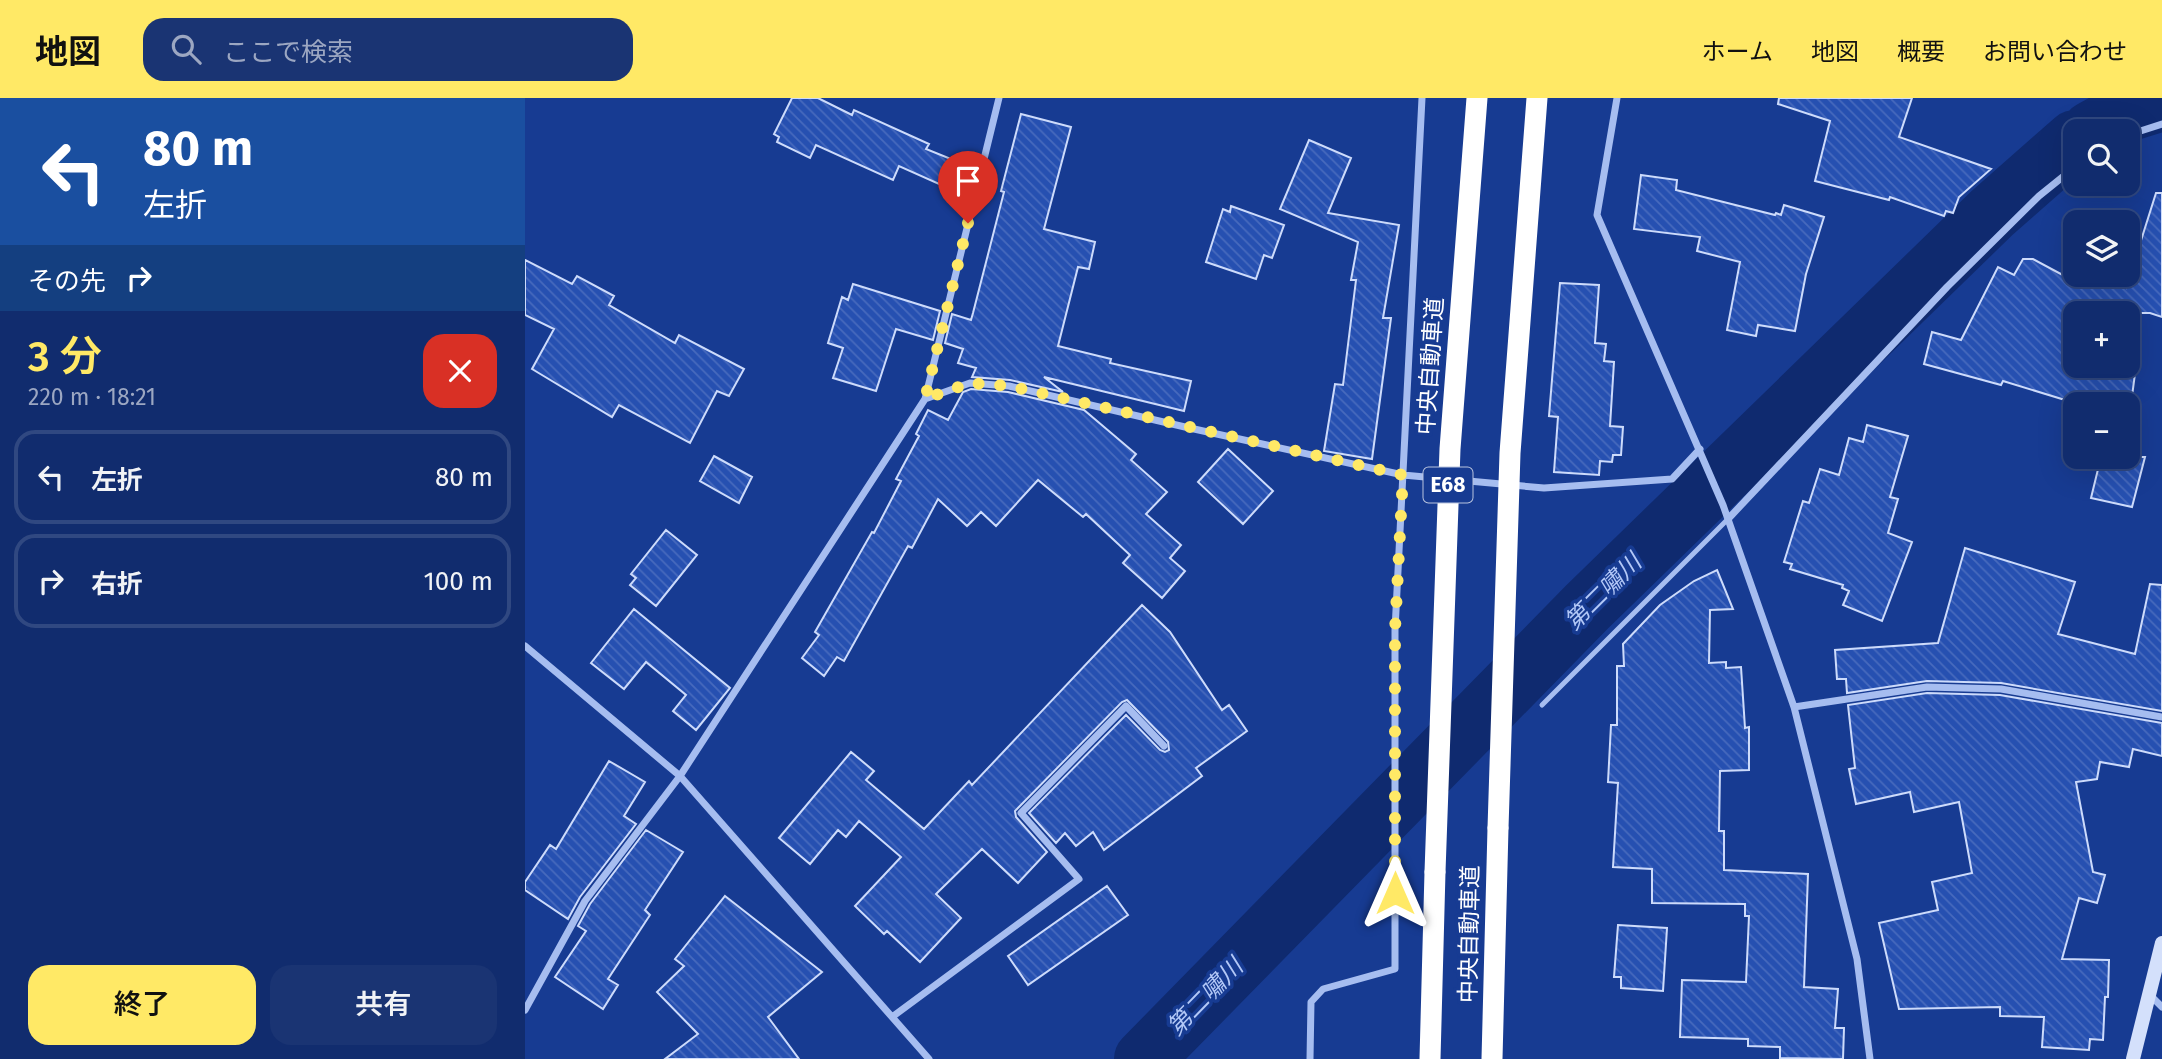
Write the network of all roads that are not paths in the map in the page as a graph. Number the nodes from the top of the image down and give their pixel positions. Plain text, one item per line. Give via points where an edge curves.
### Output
1 (999, 98) edge
2 (1422, 98) edge
3 (1477, 98) edge
4 (1537, 98) edge
5 (1617, 98) edge
6 (2162, 124) edge
7 (2140, 131) edge
8 (2063, 177) edge
9 (925, 399) junction
10 (1700, 449) junction
11 (1403, 475) junction
12 (1728, 519) junction
13 (525, 646) edge
14 (1542, 705) dead end
15 (1794, 707) junction
16 (2162, 717) edge
17 (1164, 746) dead end
18 (680, 776) junction
19 (2162, 943) edge
20 (2149, 994) junction
21 (2162, 1007) edge
22 (525, 1010) edge
23 (892, 1017) junction
24 (929, 1059) edge
25 (1310, 1059) edge
26 (1430, 1059) edge
27 (1492, 1059) edge
28 (1870, 1059) edge
29 (2133, 1059) edge

1 - 9 street
2 - 11 street
3 - 26 highway, 中央自動車道 / E68, bridge via 1450,449
4 - 27 highway, 中央自動車道, bridge via 1510,453
5 - 10 street via 1597,215
6 - 7 street
8 - 12 street via 1947,287
9 - 11 street via 970,383 1009,386
9 - 18 street
10 - 11 street via 1672,480 1544,488
10 - 12 street
11 - 25 street via 1395,630 1395,969 1323,989 1311,1002
12 - 14 lane
12 - 15 street
13 - 18 street
15 - 16 street via 1927,687 2001,689
15 - 28 street via 1857,959
17 - 23 street via 1126,706 1021,813 1079,879
18 - 22 street via 585,901
18 - 23 street
19 - 20 street
20 - 21 street
20 - 29 street
23 - 24 street

